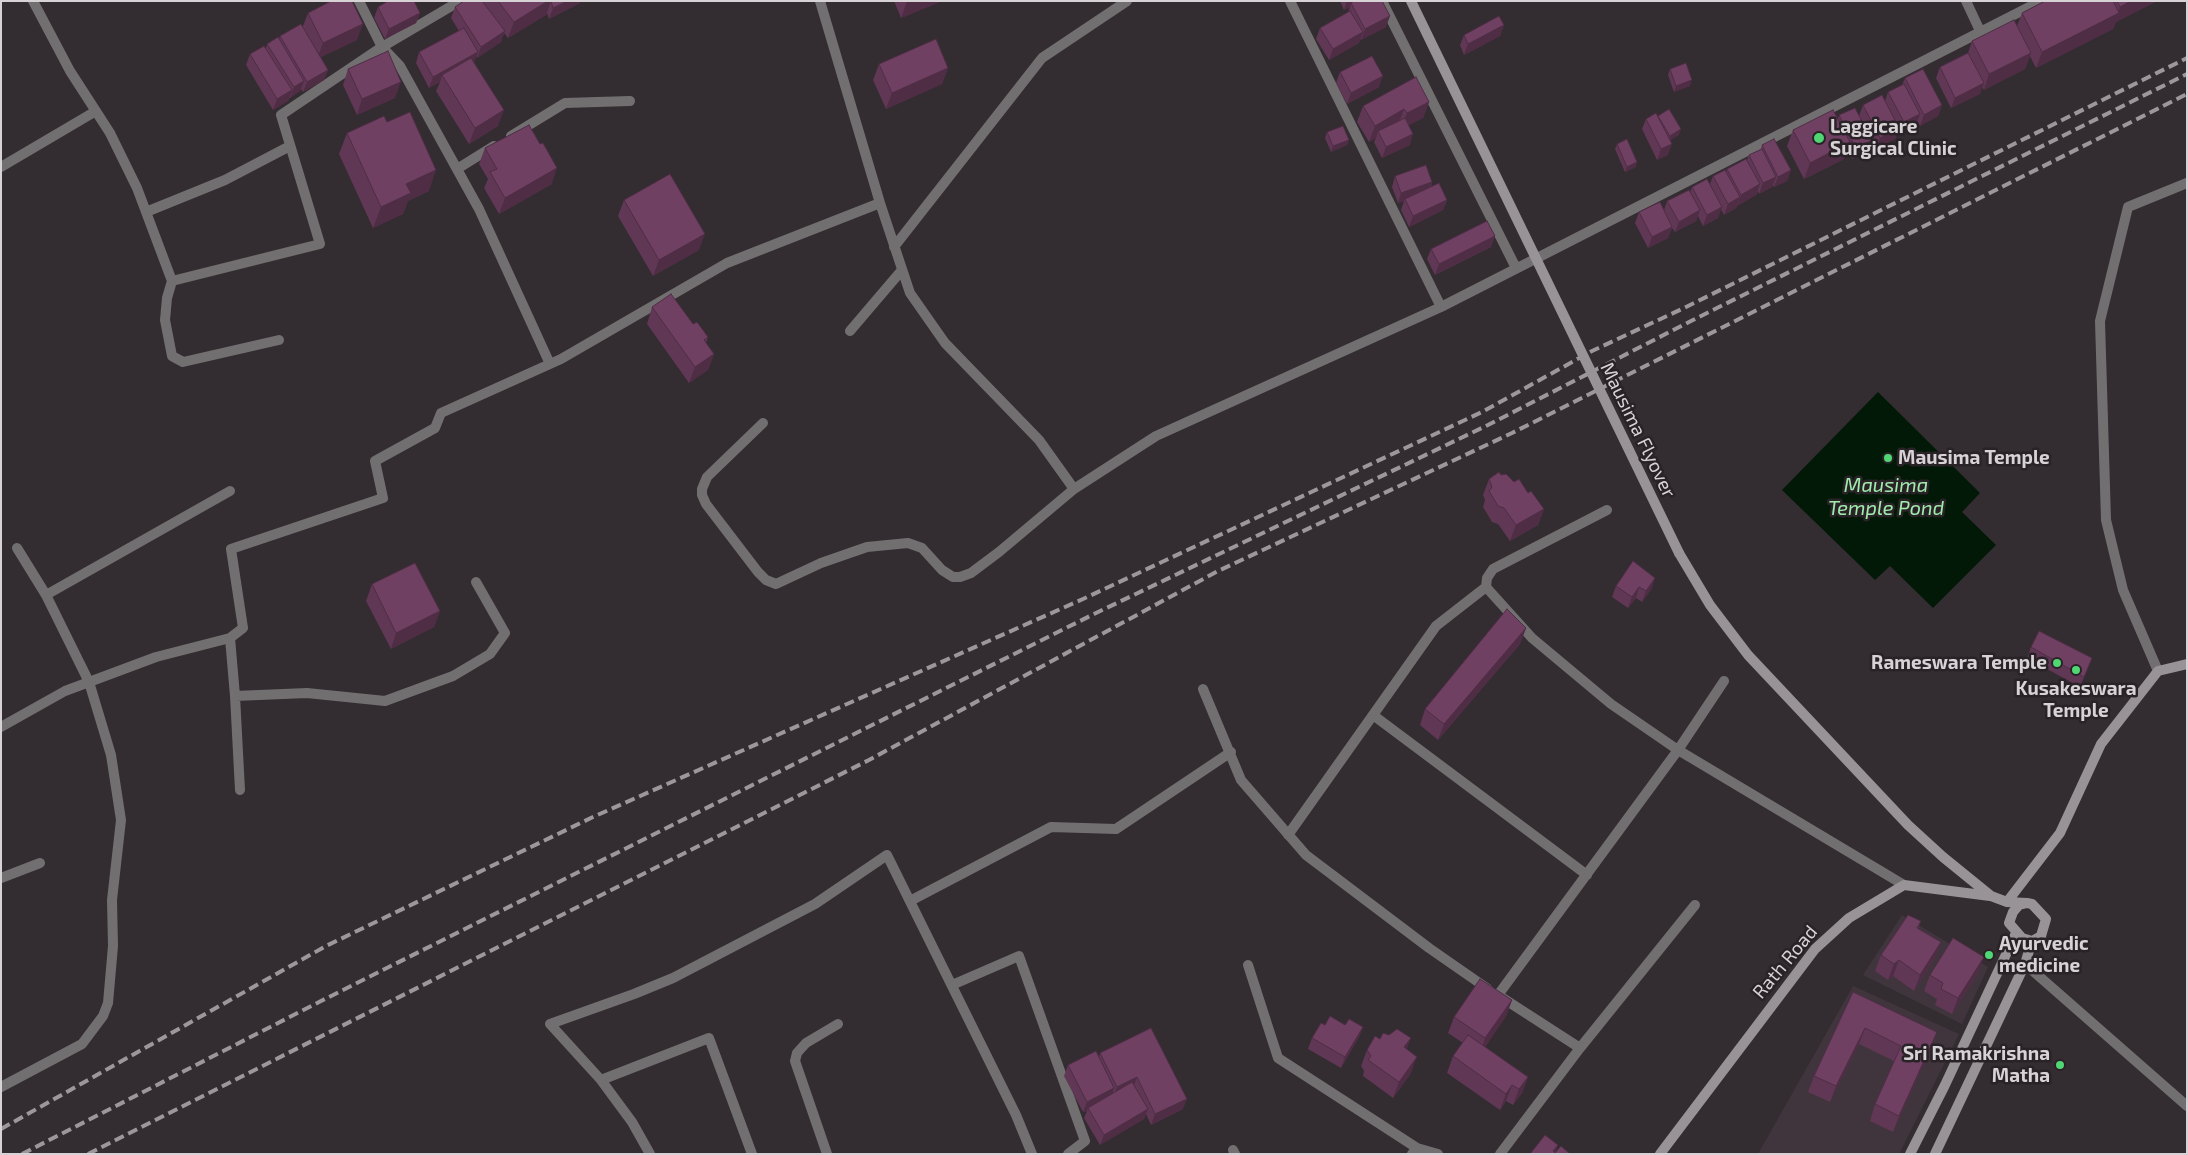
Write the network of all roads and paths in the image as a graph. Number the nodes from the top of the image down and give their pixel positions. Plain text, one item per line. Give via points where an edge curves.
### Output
1 (33, 1) edge
2 (359, 1) edge
3 (460, 1) edge
4 (820, 1) edge
5 (1127, 1) edge
6 (1290, 1) edge
7 (1382, 1) edge
8 (1411, 1) edge
9 (1966, 1) edge
10 (2041, 1) edge
11 (1981, 33) junction
12 (382, 47) junction
13 (630, 101) dead end
14 (96, 111) junction
15 (290, 146) junction
16 (1, 167) edge
17 (457, 169) junction
18 (2187, 183) edge
19 (880, 203) junction
20 (146, 212) junction
21 (894, 247) junction
22 (1516, 268) junction
23 (902, 270) junction
24 (172, 281) junction
25 (1440, 307) junction
26 (850, 331) dead end
27 (279, 340) dead end
28 (550, 364) junction
29 (763, 423) dead end
30 (1074, 489) junction
31 (230, 491) dead end
32 (1607, 510) dead end
33 (17, 548) dead end
34 (476, 582) dead end
35 (1486, 587) junction
36 (46, 596) junction
37 (230, 638) junction
38 (2187, 664) edge
39 (2158, 671) junction
40 (1724, 681) dead end
41 (89, 682) junction
42 (1203, 689) dead end
43 (235, 696) junction
44 (1373, 714) junction
45 (1, 727) edge
46 (1678, 750) junction
47 (1231, 752) junction
48 (240, 790) dead end
49 (1288, 835) junction
50 (40, 863) dead end
51 (1587, 875) junction
52 (1, 878) edge
53 (1904, 885) junction
54 (1991, 896) junction
55 (910, 901) junction
56 (2007, 902) junction
57 (2027, 903) junction
58 (1696, 905) dead end
59 (2016, 933) junction
60 (2032, 941) junction
61 (2025, 964) junction
62 (1248, 965) dead end
63 (952, 985) junction
64 (1498, 995) junction
65 (838, 1024) dead end
66 (1580, 1048) junction
67 (600, 1080) junction
68 (1, 1087) edge
69 (2187, 1106) edge
70 (1414, 1151) edge
71 (650, 1154) edge
72 (752, 1154) edge
73 (826, 1154) edge
74 (1032, 1154) edge
75 (1068, 1154) edge
76 (1438, 1154) edge
77 (1500, 1154) edge
78 (1660, 1154) edge
79 (1910, 1154) edge
80 (1935, 1154) edge

1 - 14 street via 70,71
2 - 12 street
3 - 12 street
4 - 19 street
5 - 21 street via 1042,58
6 - 25 street
7 - 22 street
8 - 54 main road, Mausima Flyover, bridge via 1679,553 1710,605 1748,655 1908,825
9 - 11 street
10 - 11 street
11 - 22 street
12 - 15 street via 281,115
12 - 17 street via 400,66
13 - 17 street via 565,103
14 - 16 street
14 - 20 street via 110,132
15 - 20 street via 225,180
15 - 24 street via 320,244
17 - 28 street via 479,209
18 - 39 street via 2128,207 2100,321 2106,520 2123,590
19 - 21 street
19 - 28 street via 727,264
20 - 24 street
21 - 23 street
22 - 25 street
23 - 26 street
23 - 30 street via 910,293 945,343 1039,440
24 - 27 street via 165,320 172,356 183,362
25 - 30 street via 1156,436
28 - 37 street via 441,413 435,428 374,461 383,498 231,549 243,628
29 - 30 street via 708,477 702,495 758,572 776,584 821,563 867,547 908,543 922,548 942,570 953,577 960,577 971,573 999,552
31 - 36 street
32 - 35 street via 1494,569 1487,578
33 - 36 street
34 - 43 street via 505,633 490,654 453,676 385,701 307,693
35 - 44 street via 1436,626
35 - 46 street via 1532,638 1611,704
36 - 41 street
37 - 41 street via 156,657
37 - 43 street
38 - 39 main road
39 - 56 main road via 2101,744 2060,833
40 - 46 street
41 - 45 street via 65,691
41 - 68 street via 111,755 121,820 112,900 113,946 108,1003 82,1044
42 - 47 street
43 - 48 street
44 - 49 street
44 - 51 street
46 - 51 street
46 - 53 street
47 - 49 street via 1241,780
47 - 55 street via 1116,829 1052,827
49 - 64 street via 1314,861 1429,948
50 - 52 street
51 - 64 street
53 - 54 main road
53 - 78 main road, Rath Road via 1849,918 1815,948
54 - 56 main road
55 - 63 street
55 - 67 street via 887,854 815,904 673,978 550,1024
56 - 57 main road
57 - 59 main road via 2013,912 2009,923
57 - 60 main road via 2046,919 2041,936
58 - 66 street
59 - 60 main road
59 - 79 main road
60 - 61 main road
61 - 69 street
61 - 80 main road
62 - 70 street via 1278,1058
63 - 74 street
63 - 75 street via 1019,956 1085,1141
64 - 66 street
65 - 73 street via 806,1043 795,1061
66 - 77 street
67 - 71 street via 632,1122
67 - 72 street via 709,1038
70 - 76 street

